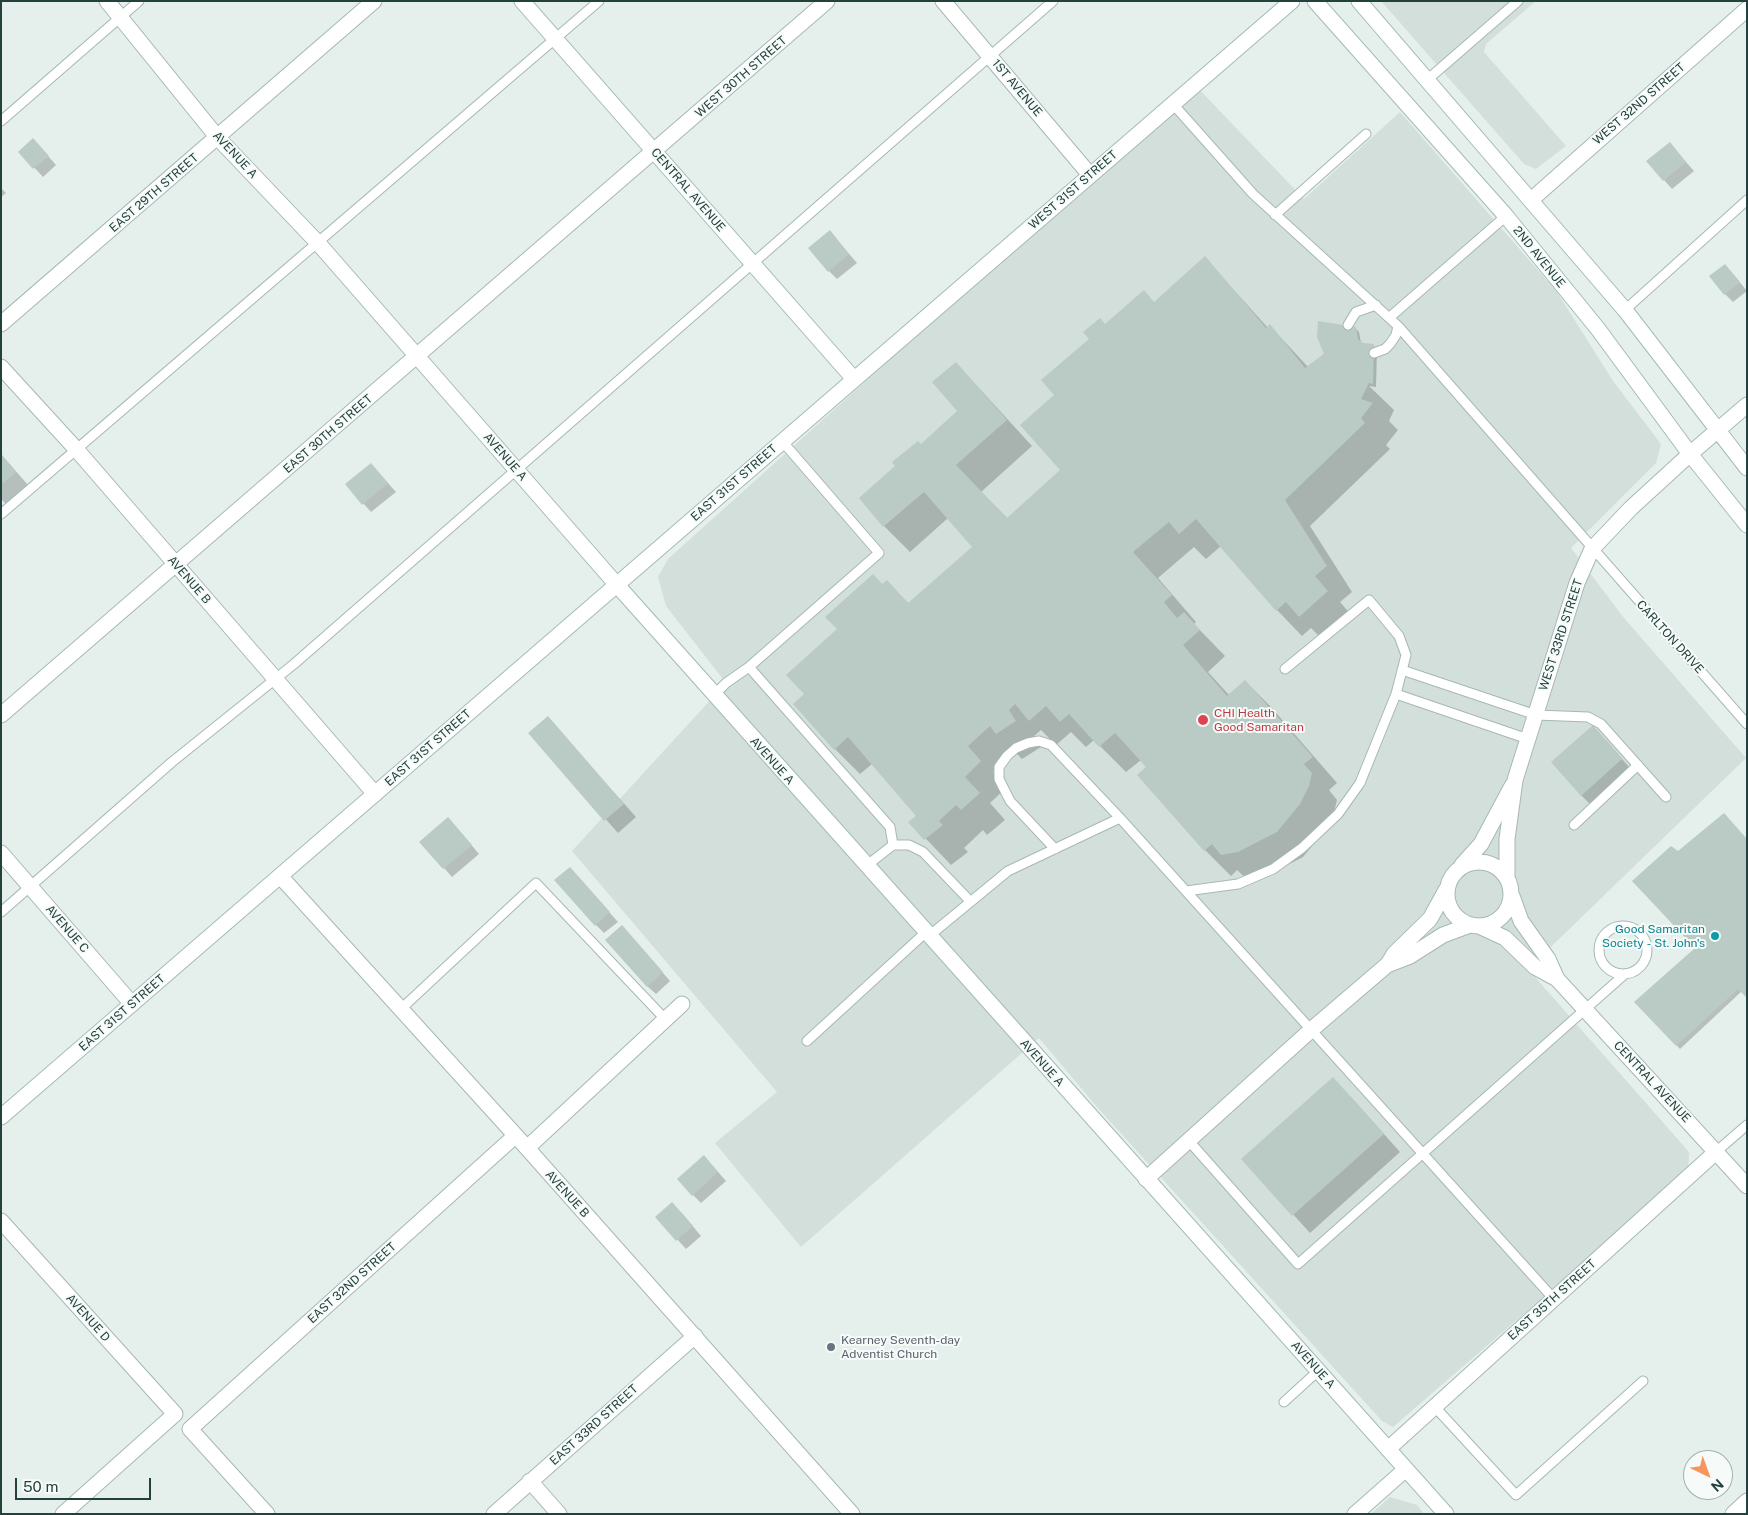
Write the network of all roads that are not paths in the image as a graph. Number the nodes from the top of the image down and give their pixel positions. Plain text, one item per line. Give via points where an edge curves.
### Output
1 (107, 1) edge
2 (139, 1) edge
3 (374, 1) edge
4 (522, 1) edge
5 (599, 1) edge
6 (827, 1) edge
7 (942, 1) edge
8 (1053, 1) edge
9 (1292, 1) edge
10 (1315, 1) edge
11 (1359, 1) edge
12 (1518, 1) edge
13 (1747, 10) edge
14 (121, 17) junction
15 (555, 39) junction
16 (990, 58) junction
17 (1427, 80) junction
18 (1173, 104) junction
19 (1, 121) edge
20 (1366, 134) dead end
21 (218, 138) junction
22 (654, 152) junction
23 (1090, 175) junction
24 (1531, 200) junction
25 (1747, 200) edge
26 (1275, 215) junction
27 (1506, 216) junction
28 (318, 243) junction
29 (752, 263) junction
30 (1376, 304) junction
31 (1625, 310) junction
32 (1390, 318) junction
33 (1, 324) edge
34 (1348, 325) dead end
35 (1398, 326) junction
36 (1374, 353) dead end
37 (418, 357) junction
38 (1, 367) edge
39 (854, 379) junction
40 (1747, 405) edge
41 (1717, 430) junction
42 (782, 441) junction
43 (76, 450) junction
44 (1690, 454) junction
45 (1747, 468) edge
46 (516, 470) junction
47 (1, 514) edge
48 (1747, 525) edge
49 (1592, 550) junction
50 (176, 565) junction
51 (617, 585) junction
52 (749, 667) junction
53 (1285, 669) dead end
54 (1402, 670) junction
55 (275, 679) junction
56 (1396, 694) junction
57 (714, 696) junction
58 (1, 715) edge
59 (1536, 715) junction
60 (1747, 724) edge
61 (1528, 739) junction
62 (1638, 765) junction
63 (1516, 780) junction
64 (375, 794) junction
65 (1666, 797) dead end
66 (1120, 818) junction
67 (1574, 825) dead end
68 (893, 845) junction
69 (1055, 849) junction
70 (1, 853) edge
71 (866, 866) junction
72 (1460, 867) junction
73 (280, 876) junction
74 (1507, 877) junction
75 (30, 887) junction
76 (1446, 890) junction
77 (1186, 891) junction
78 (1512, 896) junction
79 (970, 901) junction
80 (1, 912) edge
81 (1474, 926) junction
82 (927, 934) junction
83 (1388, 965) junction
84 (1624, 974) junction
85 (1557, 979) junction
86 (132, 1004) junction
87 (682, 1004) dead end
88 (401, 1009) junction
89 (1584, 1010) junction
90 (665, 1020) junction
91 (1311, 1030) junction
92 (807, 1040) dead end
93 (1, 1117) edge
94 (1747, 1125) edge
95 (515, 1136) junction
96 (1189, 1141) junction
97 (526, 1148) junction
98 (1717, 1152) junction
99 (1423, 1154) junction
100 (1146, 1179) junction
101 (1747, 1186) edge
102 (1, 1221) edge
103 (1553, 1298) junction
104 (695, 1336) junction
105 (1318, 1371) junction
106 (1643, 1380) dead end
107 (1284, 1402) dead end
108 (1434, 1406) junction
109 (1388, 1449) junction
110 (1406, 1469) junction
111 (530, 1482) junction
112 (1747, 1501) edge
113 (63, 1514) edge
114 (267, 1514) edge
115 (494, 1514) edge
116 (559, 1514) edge
117 (852, 1514) edge
118 (1356, 1514) edge
119 (1446, 1514) edge
120 (1733, 1514) edge

1 - 14 street, AVENUE A
2 - 14 lane
3 - 21 street, EAST 29TH STREET
4 - 15 street, CENTRAL AVENUE
5 - 15 lane
6 - 22 street, WEST 30TH STREET
7 - 16 street, 1ST AVENUE
8 - 16 lane
9 - 18 street, WEST 31ST STREET
10 - 27 street, 2ND AVENUE
11 - 17 street
12 - 17 lane
13 - 24 street, WEST 32ND STREET
14 - 19 lane
14 - 21 street, AVENUE A
15 - 22 street, CENTRAL AVENUE
15 - 28 lane
16 - 23 street, 1ST AVENUE
16 - 29 lane
17 - 24 street
18 - 23 street, WEST 31ST STREET
18 - 26 lane, CARLTON DRIVE
20 - 26 lane
21 - 28 street, AVENUE A
21 - 33 street, EAST 29TH STREET
22 - 29 street, CENTRAL AVENUE
22 - 37 street, EAST 30TH STREET
23 - 39 street, WEST 31ST STREET
24 - 31 street
25 - 31 lane
26 - 30 lane, CARLTON DRIVE
27 - 32 lane
27 - 44 street, 2ND AVENUE via 1598,330
28 - 37 street, AVENUE A
28 - 43 lane
29 - 39 street, CENTRAL AVENUE
29 - 46 lane
30 - 32 lane, CARLTON DRIVE
30 - 34 lane via 1356,312
31 - 41 street
32 - 35 lane, CARLTON DRIVE
35 - 36 lane via 1390,344
35 - 49 lane, CARLTON DRIVE
37 - 46 street, AVENUE A
37 - 50 street, EAST 30TH STREET
38 - 43 street, AVENUE B
39 - 42 street, EAST 31ST STREET
40 - 41 street, WEST 33RD STREET
41 - 44 street, WEST 33RD STREET
41 - 45 street
42 - 51 street, EAST 31ST STREET
42 - 52 lane via 879,553
43 - 47 lane
43 - 50 street, AVENUE B
44 - 48 street, 2ND AVENUE
44 - 49 street, WEST 33RD STREET via 1631,508
46 - 51 street, AVENUE A
46 - 55 lane
49 - 59 street, WEST 33RD STREET via 1577,583
49 - 60 lane, CARLTON DRIVE
50 - 55 street, AVENUE B
50 - 58 street, EAST 30TH STREET
51 - 57 street, AVENUE A
51 - 64 street, EAST 31ST STREET
52 - 57 lane
52 - 68 lane via 890,827
53 - 54 lane via 1369,600 1399,636 1406,655
54 - 56 lane
54 - 59 lane
55 - 64 street, AVENUE B
55 - 75 lane via 172,762
56 - 61 lane
56 - 77 lane via 1360,783 1338,814 1302,848 1273,869 1238,884
57 - 71 street, AVENUE A
59 - 61 street, WEST 33RD STREET
59 - 62 lane via 1588,717 1601,724
61 - 63 street, WEST 33RD STREET
62 - 65 lane
62 - 67 lane
63 - 72 street, WEST 33RD STREET via 1481,844
63 - 74 street, WEST 33RD STREET via 1507,839
64 - 73 street, EAST 31ST STREET
66 - 69 lane
66 - 69 lane via 1051,745 1028,742 1016,748 999,767 999,779 1010,801
66 - 77 lane
68 - 71 lane
68 - 79 lane via 909,845 923,852
69 - 79 lane via 1008,871
70 - 75 street, AVENUE C
71 - 82 street, AVENUE A
72 - 74 street via 1472,862 1486,862 1498,867
72 - 76 street
73 - 86 street, EAST 31ST STREET
73 - 88 street, AVENUE B
74 - 78 street
75 - 80 lane
75 - 86 street, AVENUE C
76 - 81 street via 1448,904 1455,916
76 - 83 street via 1430,919 1394,954
77 - 91 lane
78 - 81 street via 1503,915 1492,923
78 - 85 street, CENTRAL AVENUE via 1520,921 1548,958
79 - 82 lane
81 - 83 street via 1443,935 1410,956
81 - 85 street, CENTRAL AVENUE via 1505,938 1535,967
82 - 92 lane
82 - 100 street, AVENUE A
83 - 91 street
84 - 84 lane via 1645,961 1647,946 1640,932 1619,925 1600,939 1599,956 1608,970
84 - 89 lane
85 - 89 street, CENTRAL AVENUE
86 - 93 street, EAST 31ST STREET
87 - 90 street
88 - 90 lane via 536,883
88 - 95 street, AVENUE B
89 - 98 street, CENTRAL AVENUE
89 - 99 lane
90 - 97 street
91 - 96 street
91 - 99 lane
94 - 98 lane
95 - 97 street, AVENUE B
95 - 114 street, EAST 32ND STREET via 190,1429
96 - 99 lane via 1298,1264
96 - 100 street
97 - 104 street, AVENUE B
98 - 101 street, CENTRAL AVENUE
98 - 103 street, EAST 35TH STREET
99 - 103 lane
100 - 105 street, AVENUE A
102 - 113 street, AVENUE D via 175,1414
103 - 108 street, EAST 35TH STREET
104 - 111 street, EAST 33RD STREET
104 - 117 street, AVENUE B
105 - 107 lane
105 - 109 street, AVENUE A
106 - 108 lane via 1516,1495
108 - 109 street, EAST 35TH STREET
109 - 110 street, AVENUE A
110 - 118 street
110 - 119 street, AVENUE A
111 - 115 street, EAST 33RD STREET
111 - 116 street
112 - 120 street

